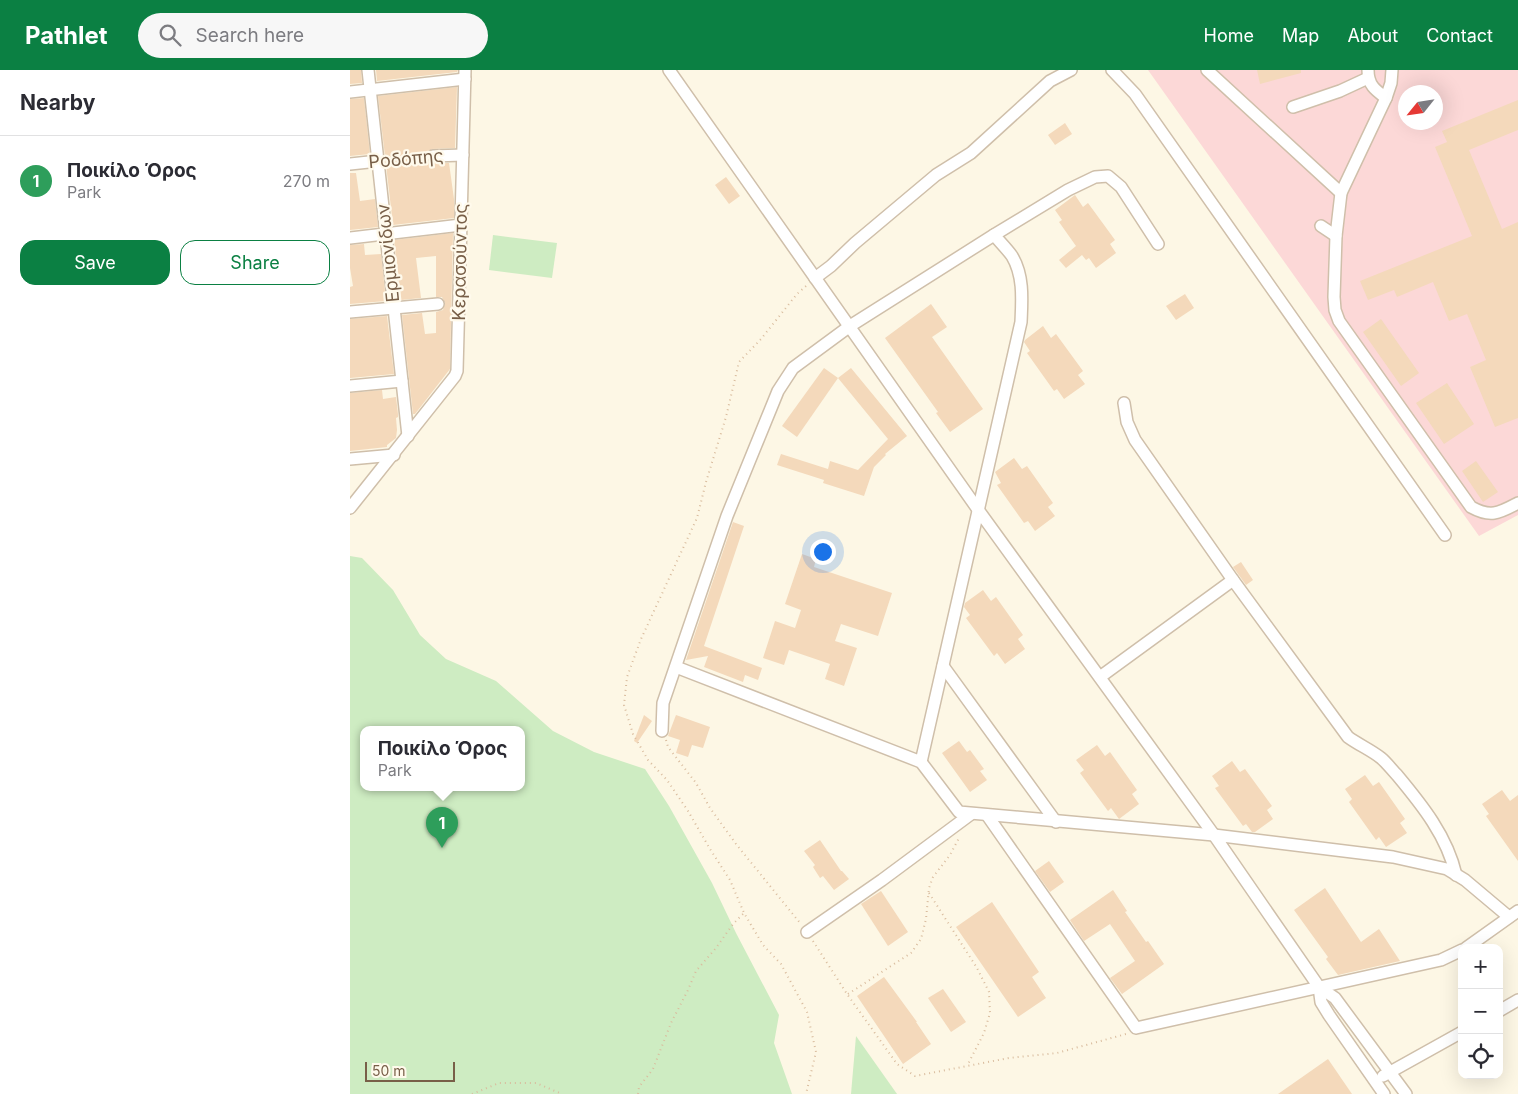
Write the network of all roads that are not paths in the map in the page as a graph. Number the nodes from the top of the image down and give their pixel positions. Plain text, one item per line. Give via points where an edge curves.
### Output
1 (368, 70) edge
2 (669, 70) edge
3 (1071, 70) edge
4 (1112, 70) edge
5 (1207, 70) edge
6 (1392, 70) edge
7 (465, 74) edge
8 (1368, 74) edge
9 (370, 90) junction
10 (350, 92) edge
11 (1386, 98) junction
12 (1293, 107) dead end
13 (463, 155) junction
14 (433, 156) road end
15 (378, 161) junction
16 (350, 164) edge
17 (1341, 193) junction
18 (462, 225) junction
19 (1321, 226) dead end
20 (386, 234) junction
21 (994, 235) junction
22 (1336, 236) junction
23 (350, 238) edge
24 (1158, 244) dead end
25 (814, 278) junction
26 (438, 304) dead end
27 (394, 308) junction
28 (350, 312) edge
29 (850, 326) junction
30 (402, 381) junction
31 (350, 386) edge
32 (1124, 403) dead end
33 (408, 436) junction
34 (394, 455) junction
35 (350, 459) edge
36 (1518, 503) edge
37 (350, 508) edge
38 (979, 511) junction
39 (1445, 536) dead end
40 (1233, 580) junction
41 (943, 666) junction
42 (676, 667) junction
43 (1100, 677) junction
44 (662, 731) road end
45 (921, 762) junction
46 (987, 816) junction
47 (967, 818) junction
48 (1056, 822) junction
49 (1214, 835) junction
50 (1456, 874) junction
51 (1514, 914) edge
52 (807, 932) road end
53 (1472, 944) edge
54 (1458, 952) edge
55 (1319, 987) junction
56 (1518, 1000) edge
57 (1503, 1009) edge
58 (1458, 1034) edge
59 (1389, 1072) junction
60 (1375, 1081) junction
61 (1384, 1094) edge
62 (1406, 1094) edge

1 - 9 street, Ερμιονίδων
2 - 25 street
3 - 25 street via 1050,81 971,153 936,175
4 - 39 street via 1135,94
5 - 17 street
6 - 11 street
7 - 9 street
7 - 13 street, Κερασούντος
8 - 11 street via 1371,86
8 - 12 street via 1340,92
9 - 10 street
9 - 15 street, Ερμιονίδων
11 - 17 street
13 - 14 street, Ροδόπης
13 - 18 street, Κερασούντος
15 - 16 street, Ροδόπης
15 - 20 street, Ερμιονίδων
17 - 22 street
18 - 20 street
18 - 33 street, Κερασούντος via 457,371
19 - 22 street
20 - 23 street
20 - 27 street, Ερμιονίδων
21 - 24 street via 1095,176 1108,176 1122,187
21 - 29 street
21 - 38 street via 1012,256 1018,270 1022,289 1021,314
22 - 36 street via 1334,297 1340,321 1471,507 1492,515
25 - 29 street
26 - 27 street
27 - 28 street
27 - 30 street, Ερμιονίδων
29 - 38 street
29 - 42 street via 793,368 778,391 727,516
30 - 31 street
30 - 33 street, Ερμιονίδων
32 - 40 street via 1127,422 1135,440
33 - 34 street, Κερασούντος
34 - 35 street
34 - 37 street, Κερασούντος
38 - 41 street
38 - 43 street
40 - 43 street
40 - 50 street via 1348,737 1382,758 1410,790 1441,834
41 - 45 street
41 - 48 street
42 - 44 street via 662,703
42 - 45 street
43 - 49 street
45 - 47 street
46 - 47 street
46 - 48 street
46 - 55 street via 1136,1028
47 - 52 street
48 - 49 street
49 - 50 street via 1393,857
49 - 55 street
50 - 51 street
51 - 53 street
54 - 55 street via 1441,960
55 - 59 street via 1335,998
55 - 60 street via 1329,1014
56 - 57 street
58 - 59 street
59 - 60 street
59 - 62 street
60 - 61 street

